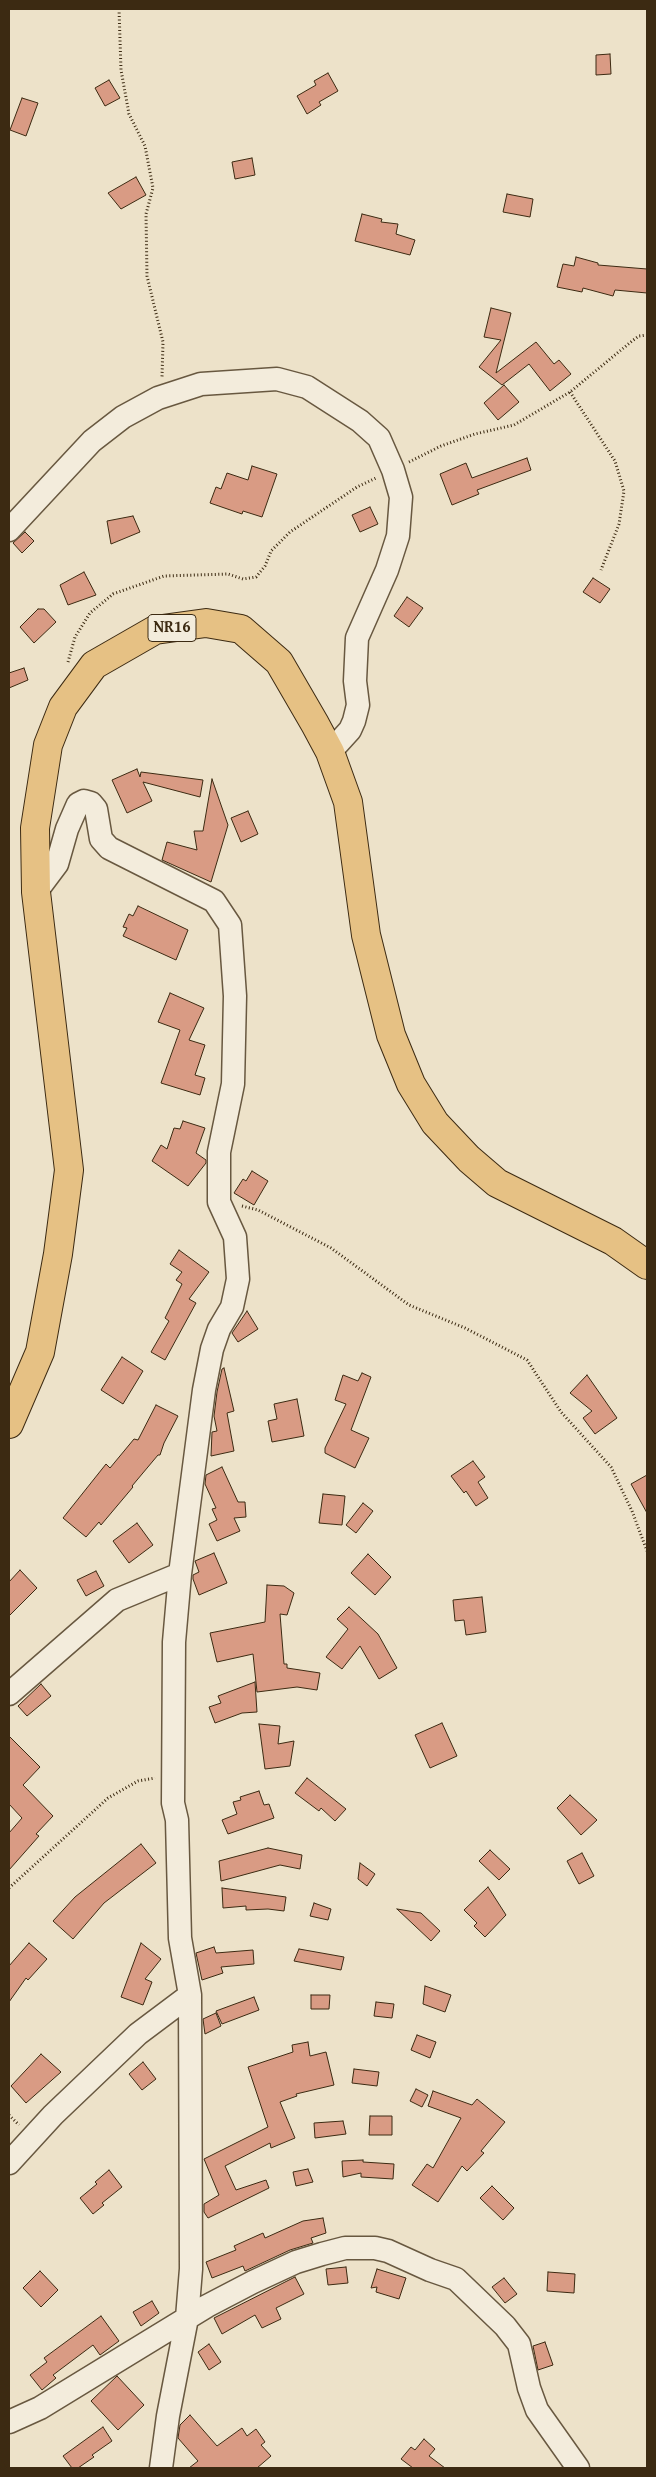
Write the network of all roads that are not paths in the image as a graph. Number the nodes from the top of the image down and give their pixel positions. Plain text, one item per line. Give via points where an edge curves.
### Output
1 (9, 530) edge
2 (330, 752) junction
3 (36, 892) junction
4 (647, 1265) edge
5 (9, 1424) edge
6 (180, 1574) junction
7 (9, 1694) edge
8 (190, 1995) junction
9 (9, 2163) edge
10 (187, 2318) junction
11 (9, 2422) edge
12 (161, 2468) edge
13 (578, 2468) edge

1 - 2 street via 92,441 123,417 158,398 201,384 277,379 308,387 360,420 379,438 393,470 400,497 398,536 357,638 355,681 358,705 354,721
2 - 3 main road, NR16 via 279,662 241,629 206,623 155,630 94,665 63,707 48,745 35,828
2 - 4 main road, NR16 via 348,802 366,935 391,1036 411,1084 435,1122 469,1159 497,1183 613,1241
3 - 5 main road, NR16 via 69,1170 40,1352
3 - 6 street via 57,864 67,829 78,804 84,801 96,809 101,839 109,848 214,902 230,925 235,996 233,1084 219,1152 220,1202 235,1237 237,1288 232,1307 212,1349 205,1382
6 - 7 street via 117,1600
6 - 8 street via 174,1642 173,1802 177,1820 180,1938
8 - 9 street via 138,2034 52,2115
8 - 10 street via 191,2241
10 - 11 street via 40,2408
10 - 12 street
10 - 13 street via 296,2262 345,2248 388,2251 456,2279 505,2326 519,2344 537,2410

